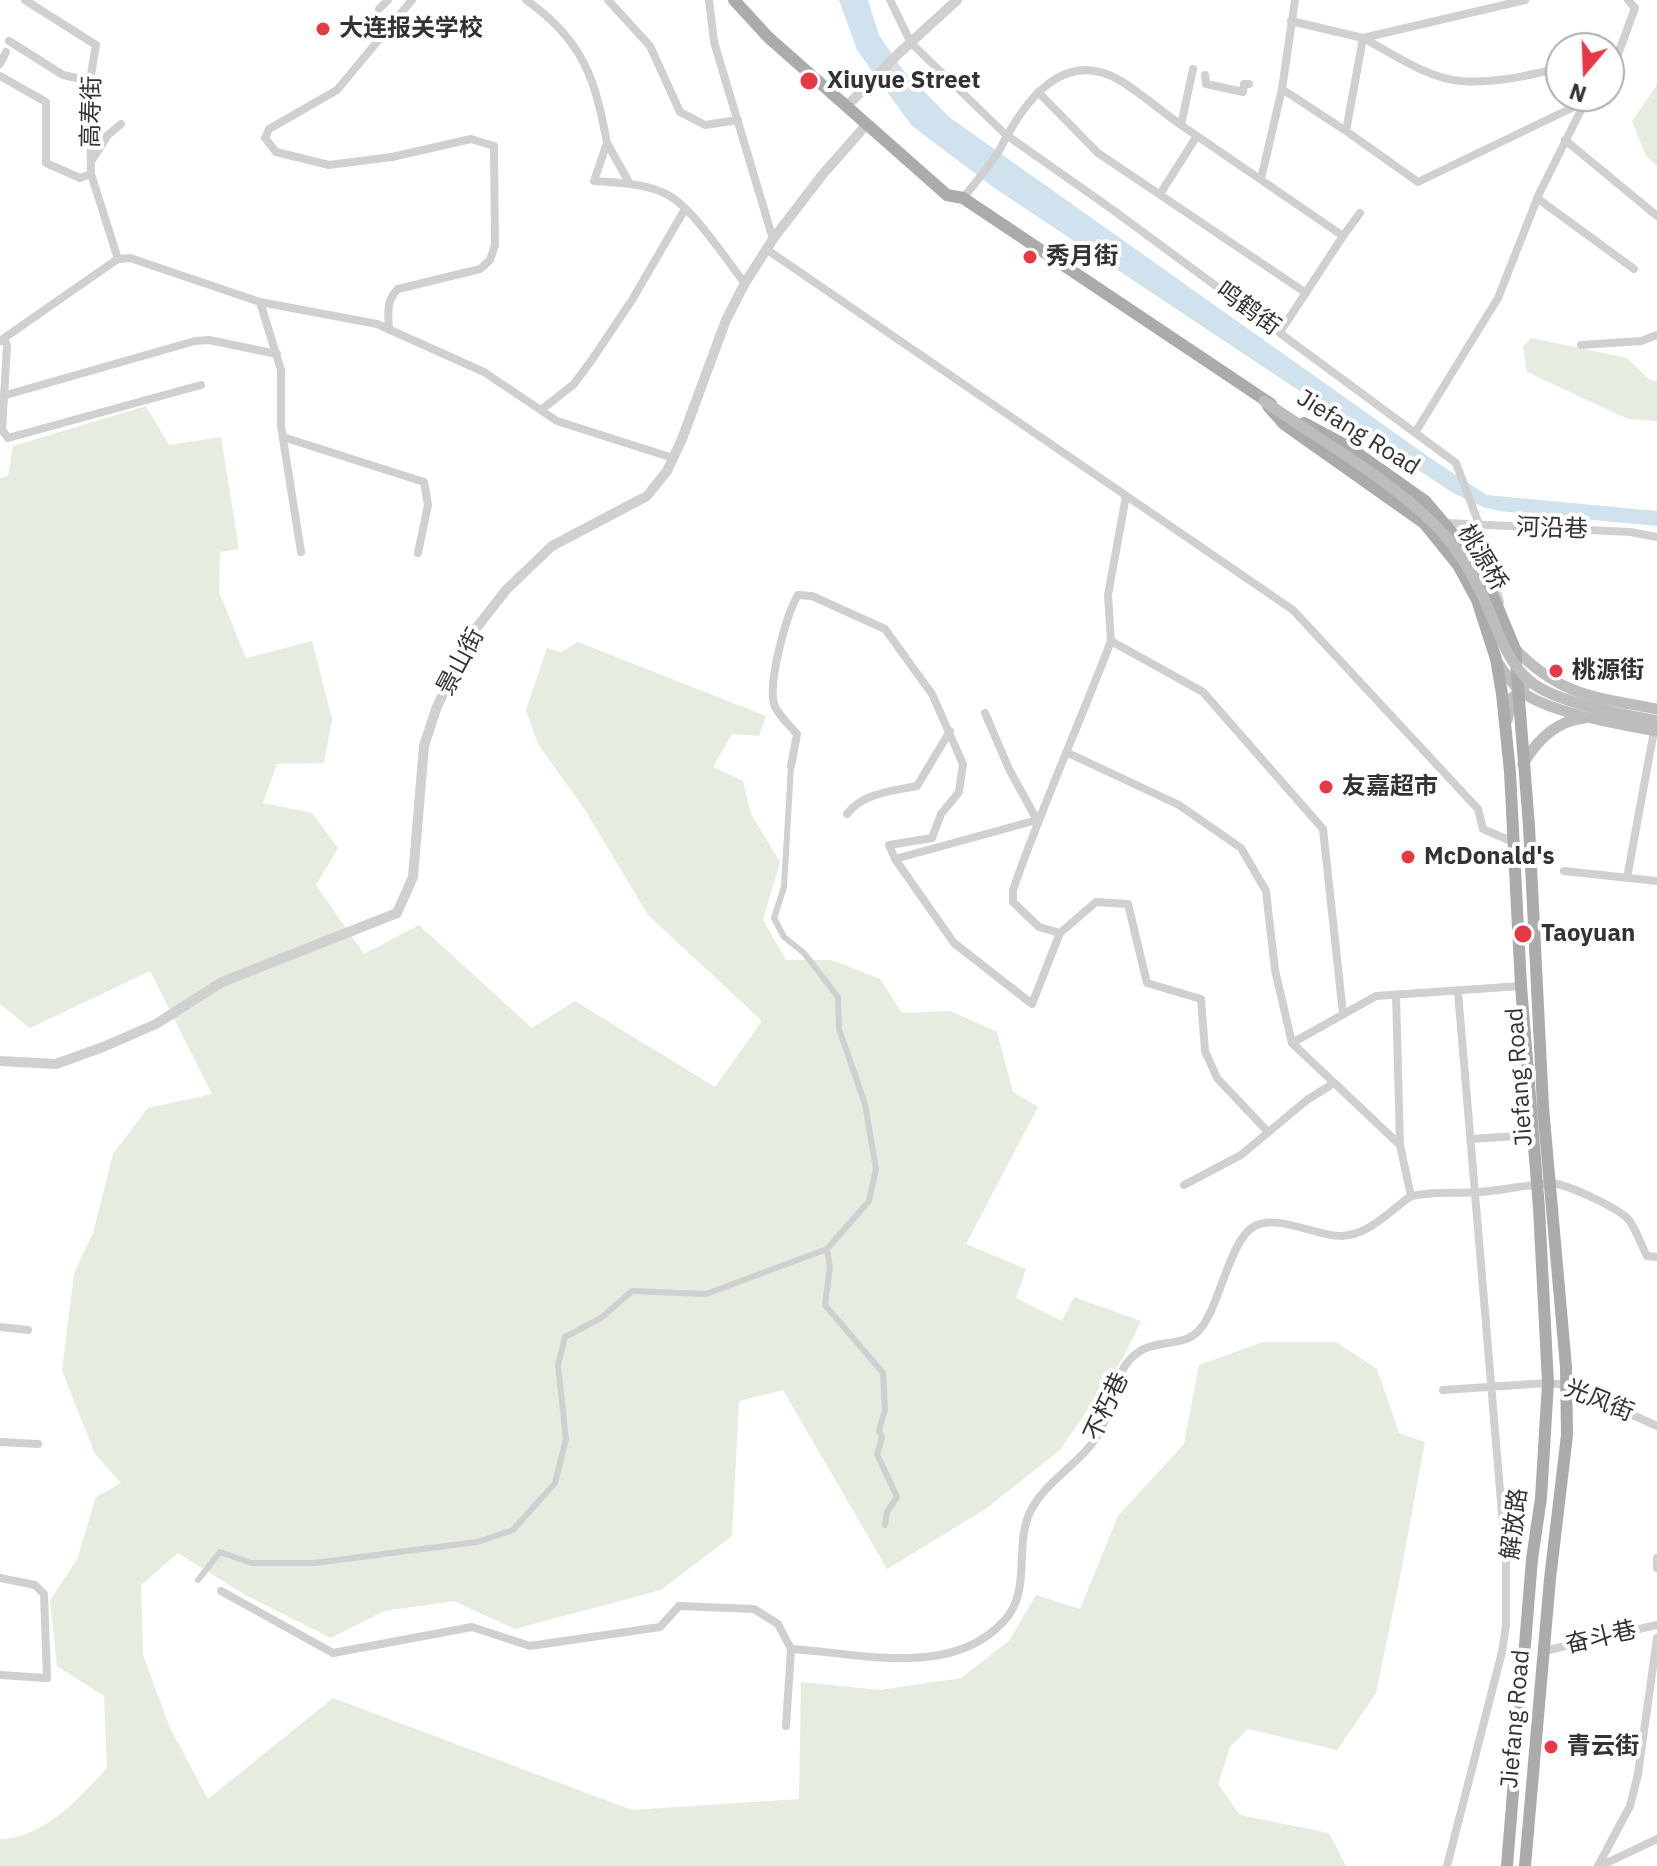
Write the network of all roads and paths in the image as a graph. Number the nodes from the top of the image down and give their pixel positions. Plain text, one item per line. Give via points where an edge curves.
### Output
1 (25, 0) edge
2 (388, 0) edge
3 (412, 0) edge
4 (526, 0) edge
5 (608, 0) edge
6 (709, 0) edge
7 (734, 0) edge
8 (890, 0) edge
9 (957, 0) edge
10 (1295, 0) edge
11 (1525, 0) edge
12 (1628, 0) edge
13 (379, 9) dead end
14 (1291, 21) junction
15 (1624, 32) edge
16 (1363, 38) junction
17 (9, 41) dead end
18 (911, 43) junction
19 (6, 52) dead end
20 (0, 64) edge
21 (1193, 69) dead end
22 (1545, 71) edge
23 (1205, 75) dead end
24 (0, 76) edge
25 (90, 81) junction
26 (1249, 84) dead end
27 (1282, 89) junction
28 (1038, 92) junction
29 (847, 106) junction
30 (1560, 112) edge
31 (1579, 112) edge
32 (738, 120) junction
33 (121, 124) dead end
34 (867, 124) junction
35 (1181, 125) junction
36 (1346, 131) junction
37 (1005, 134) junction
38 (1197, 136) junction
39 (1565, 140) junction
40 (607, 143) junction
41 (91, 162) junction
42 (91, 174) junction
43 (1261, 179) junction
44 (630, 184) junction
45 (1160, 194) junction
46 (963, 198) junction
47 (1537, 198) junction
48 (685, 209) junction
49 (1360, 213) dead end
50 (1657, 216) edge
51 (1343, 236) junction
52 (773, 239) junction
53 (766, 249) junction
54 (118, 259) junction
55 (1634, 269) dead end
56 (745, 283) junction
57 (1306, 293) junction
58 (260, 302) junction
59 (389, 330) junction
60 (1280, 332) junction
61 (1657, 335) edge
62 (2, 340) edge
63 (1581, 345) dead end
64 (277, 354) junction
65 (201, 385) dead end
66 (6, 395) junction
67 (1264, 401) junction
68 (541, 410) junction
69 (1415, 433) junction
70 (283, 437) junction
71 (673, 458) junction
72 (1126, 496) junction
73 (1447, 523) junction
74 (1480, 527) junction
75 (1657, 537) edge
76 (301, 552) dead end
77 (418, 553) dead end
78 (1507, 625) junction
79 (1111, 641) junction
80 (1515, 649) junction
81 (1496, 659) junction
82 (1519, 690) junction
83 (1592, 697) junction
84 (1657, 709) edge
85 (985, 713) dead end
86 (1593, 717) junction
87 (1506, 728) junction
88 (1656, 728) edge
89 (950, 731) junction
90 (1068, 753) junction
91 (1523, 764) junction
92 (791, 766) joint
93 (847, 814) dead end
94 (1037, 820) junction
95 (1513, 842) junction
96 (895, 859) junction
97 (1564, 871) dead end
98 (1627, 878) junction
99 (1657, 881) edge
100 (1060, 933) junction
101 (1521, 986) junction
102 (1458, 992) junction
103 (1396, 995) junction
104 (1343, 1014) junction
105 (1292, 1043) junction
106 (0, 1061) edge
107 (1334, 1083) junction
108 (1268, 1132) junction
109 (1532, 1135) junction
110 (1471, 1139) junction
111 (1400, 1145) junction
112 (1184, 1185) dead end
113 (1551, 1185) junction
114 (1537, 1186) junction
115 (1476, 1193) junction
116 (1411, 1196) junction
117 (827, 1249) junction
118 (1652, 1257) edge
119 (0, 1327) edge
120 (28, 1330) dead end
121 (1548, 1383) junction
122 (1566, 1385) junction
123 (1493, 1387) junction
124 (1443, 1390) dead end
125 (1657, 1426) edge
126 (0, 1442) edge
127 (38, 1444) dead end
128 (885, 1525) dead end
129 (1657, 1558) edge
130 (1657, 1568) edge
131 (0, 1578) edge
132 (198, 1580) dead end
133 (221, 1591) dead end
134 (1657, 1625) edge
135 (1657, 1638) edge
136 (791, 1649) junction
137 (1544, 1651) junction
138 (0, 1675) edge
139 (786, 1726) dead end
140 (1657, 1839) edge
141 (1447, 1866) edge
142 (1507, 1866) edge
143 (1525, 1866) edge
144 (1599, 1866) edge

1 - 25 street, 高寿街 via 96,45
2 - 13 street
3 - 59 street via 337,90 269,129 265,138 276,152 329,165 471,139 494,146 495,245 490,260 480,269 398,289 388,305
4 - 40 street via 549,16 586,66
5 - 32 street via 650,46 680,112 705,125
6 - 32 street via 714,42
7 - 29 main road, Jiefang Road
8 - 18 street, 鸣鹤街
9 - 18 street
10 - 14 street
11 - 16 street
12 - 15 street via 1635,8
14 - 16 street
14 - 27 street
16 - 22 street via 1459,81
16 - 36 street
17 - 25 street via 63,75
18 - 29 street
18 - 37 street, 鸣鹤街
19 - 20 street
21 - 35 street
23 - 26 street via 1206,84 1243,92
24 - 42 street via 46,102 46,163 80,178
25 - 41 street, 高寿街
27 - 36 street
27 - 43 street
28 - 35 street via 1059,75 1089,69 1119,80
28 - 37 street
28 - 45 street via 1098,153
29 - 34 main road, Jiefang Road
30 - 36 street via 1418,182 1391,170
31 - 39 street
32 - 52 street
33 - 41 street
34 - 46 main road, Jiefang Road via 947,195
34 - 52 street, 景山街
35 - 38 street
37 - 46 street via 1000,149
37 - 60 street, 鸣鹤街
38 - 43 street
38 - 45 street
39 - 47 street
39 - 50 street
40 - 44 street
40 - 44 street via 594,181
41 - 42 street, 高寿街
42 - 54 street, 高寿街
43 - 51 street
44 - 48 street via 668,195
45 - 57 street
46 - 67 main road, Jiefang Road
47 - 55 street
47 - 69 street via 1498,298
48 - 56 street
48 - 68 street via 591,361 574,384
49 - 51 street
51 - 57 street
52 - 53 street, 景山街
53 - 56 street, 景山街
53 - 72 street
54 - 58 street via 130,258
54 - 62 street
56 - 71 street, 景山街
57 - 60 street
58 - 59 street
58 - 64 street
59 - 68 street via 484,372
60 - 69 street, 鸣鹤街
61 - 63 street
62 - 66 street via 7,346
64 - 66 street via 195,341
64 - 70 street
65 - 66 street via 13,439 2,430
67 - 73 main road, Jiefang Road via 1347,446 1425,501
67 - 81 main road, Jiefang Road via 1284,424 1424,523 1471,588
67 - 88 main road, 桃源桥, bridge via 1348,457 1437,527 1459,553 1512,661 1529,681 1563,698
68 - 71 street via 557,421
69 - 74 street, 鸣鹤街 via 1456,463
70 - 76 street
70 - 77 street via 424,482 428,505
71 - 106 street, 景山街 via 647,496 552,546 507,589 470,636 424,746 413,877 397,913 222,982 156,1024 103,1047 56,1064
72 - 79 street via 1108,595
72 - 95 street via 1293,610 1478,809 1483,829
73 - 74 street, 河沿巷
73 - 78 main road, Jiefang Road via 1481,567
74 - 75 street, 河沿巷
74 - 78 street, 鸣鹤街
78 - 80 main road, Jiefang Road
79 - 90 street
79 - 104 street via 1203,692 1323,829
80 - 82 main road, Jiefang Road
80 - 83 main road via 1558,685
81 - 82 main road
81 - 87 main road, Jiefang Road
82 - 83 main road
82 - 86 main road via 1545,704
82 - 87 main road via 1509,706
82 - 91 main road, Jiefang Road
83 - 84 main road
85 - 94 street
86 - 88 main road
86 - 91 main road via 1556,726 1533,746
87 - 95 main road, Jiefang Road
88 - 98 street
89 - 92 street via 932,694 885,629 812,596 798,595 784,624 774,686 774,706 797,734
89 - 93 street via 917,786 877,794 855,803
89 - 96 street via 963,764 959,792 941,814 932,838 889,845
90 - 94 street
90 - 105 street via 1179,805 1241,848 1266,891 1275,970
91 - 113 main road, Jiefang Road
92 - 117 street via 784,887 774,918 784,937 804,953 838,997 839,1029 865,1104 876,1169 869,1201
94 - 96 street
94 - 100 street via 1013,902 1039,927
95 - 101 main road, Jiefang Road
96 - 100 street via 954,943 1032,1004
97 - 98 street
98 - 99 street
100 - 108 street via 1096,902 1128,904 1147,983 1201,999 1205,1051 1217,1078
101 - 102 street
101 - 109 main road, Jiefang Road
102 - 103 street
102 - 110 street
103 - 104 street via 1376,996
103 - 111 street
104 - 105 street
105 - 107 street
107 - 108 street
107 - 111 street
108 - 112 street via 1241,1155
109 - 110 street
109 - 114 main road, Jiefang Road
110 - 115 street
111 - 116 street
113 - 114 street
113 - 118 street via 1628,1219
113 - 122 main road, Jiefang Road
114 - 115 street
114 - 121 main road, 解放路
115 - 116 street
115 - 123 street
116 - 136 street, 不朽巷 via 1366,1230 1340,1236 1266,1222 1242,1236 1200,1329 1183,1341 1141,1350 1125,1365 1098,1435 1030,1511 1023,1570 1005,1620 969,1648 923,1659
117 - 128 street via 825,1305 883,1373 885,1410 877,1454 897,1497
117 - 132 street via 706,1294 632,1291 601,1318 565,1337 558,1365 566,1439 555,1483 513,1530 477,1542 314,1563 251,1563 220,1552
119 - 120 street
121 - 122 street, 光风街
121 - 123 street, 光风街
121 - 142 main road, 解放路
122 - 125 street, 光风街
122 - 137 main road, Jiefang Road via 1567,1435
123 - 124 street, 光风街
123 - 141 street via 1506,1625 1495,1687
126 - 127 street
129 - 130 street
131 - 138 street via 35,1585 44,1594 47,1678
133 - 136 street via 333,1653 472,1627 530,1646 660,1627 679,1606 754,1609 778,1624
134 - 137 street, 奋斗巷
135 - 144 street via 1630,1806
136 - 139 street
137 - 143 main road, Jiefang Road
140 - 144 street

